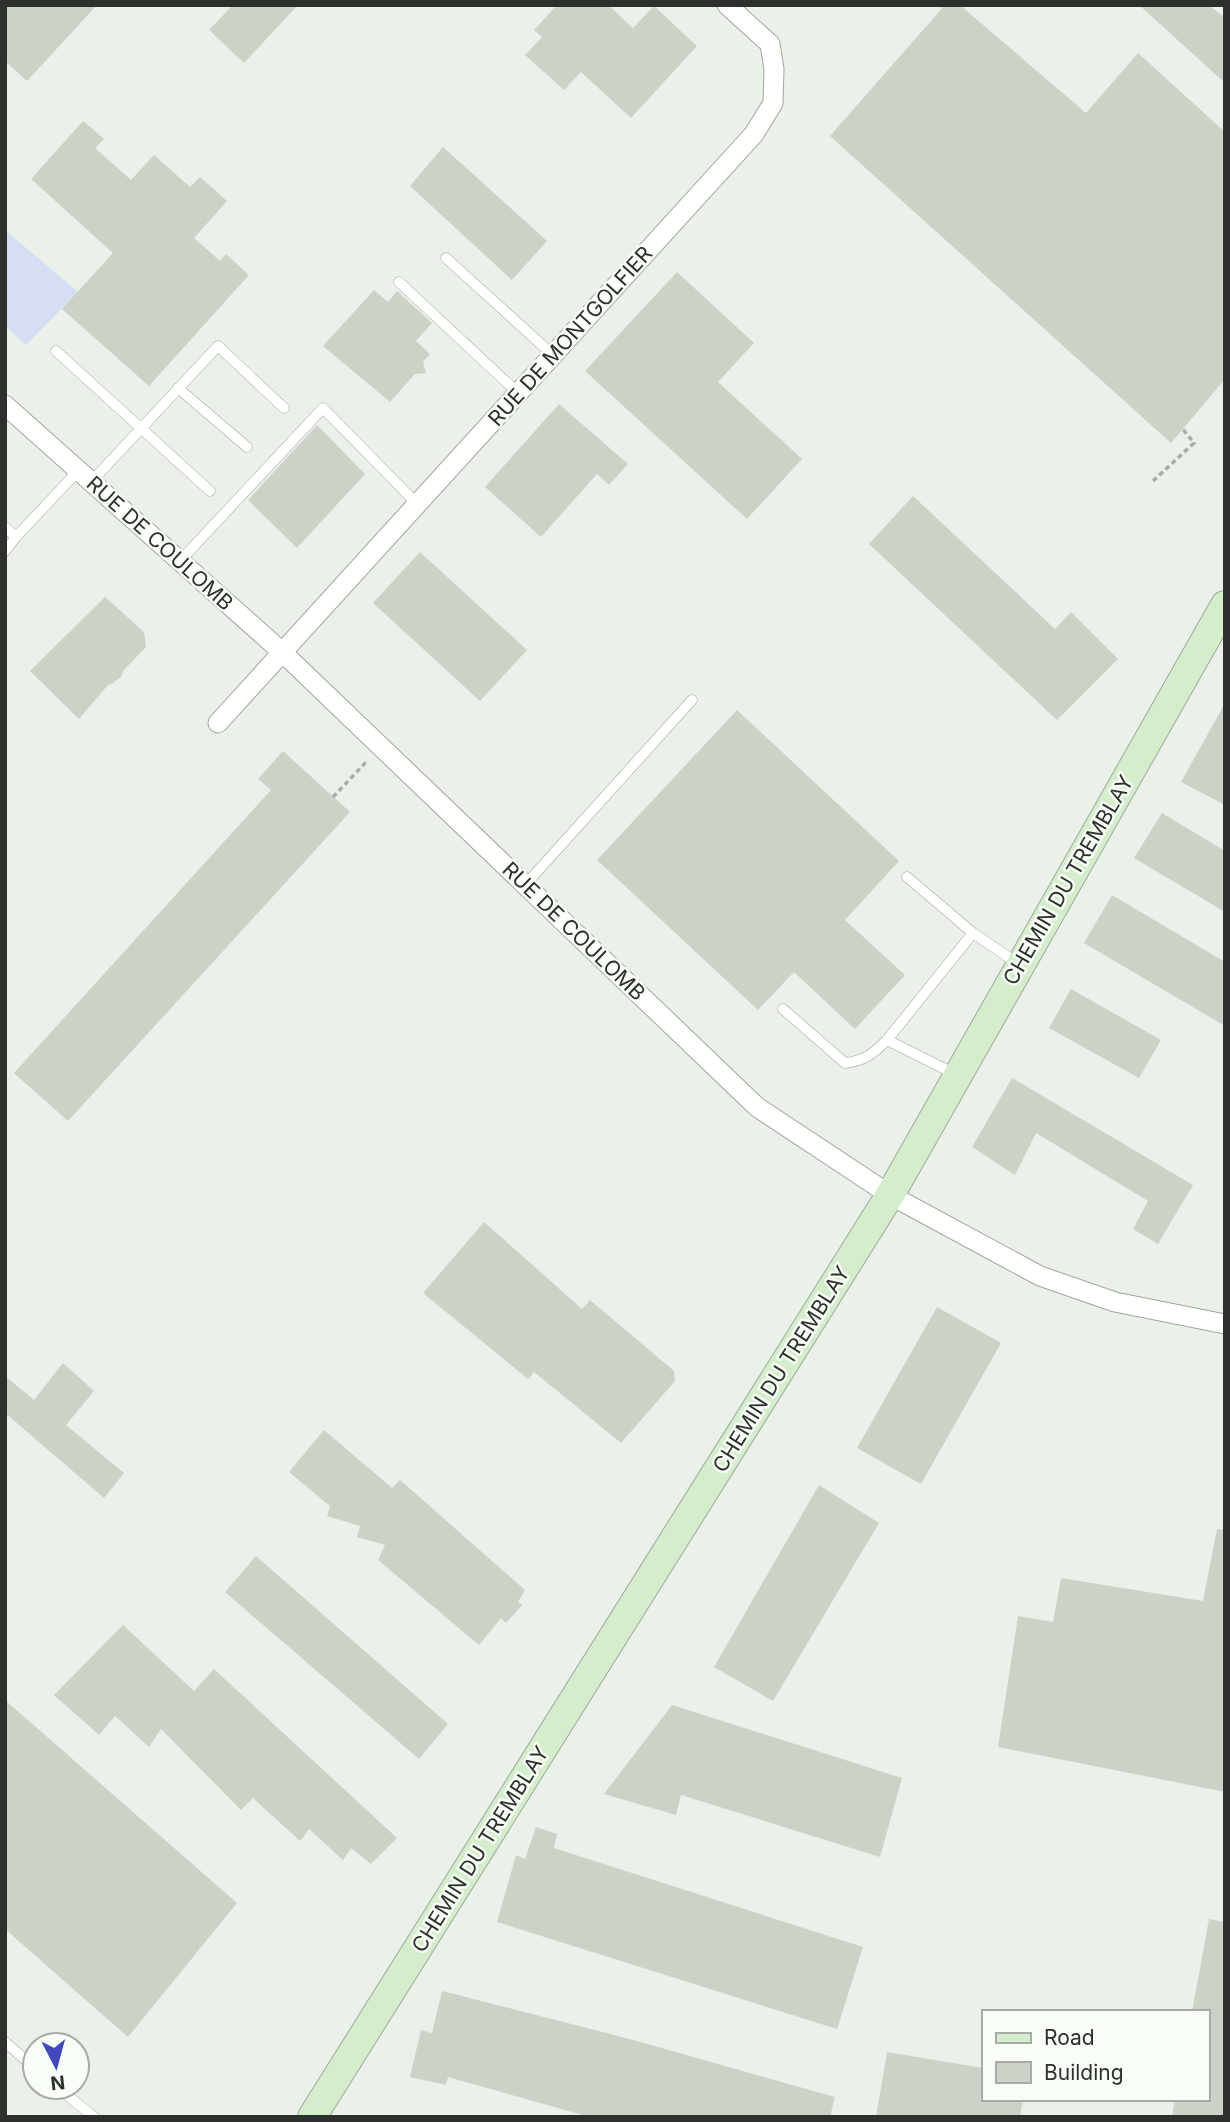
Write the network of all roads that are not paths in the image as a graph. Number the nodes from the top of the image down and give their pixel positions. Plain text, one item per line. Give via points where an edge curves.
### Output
1 (727, 5) edge
2 (446, 258) dead end
3 (399, 282) dead end
4 (56, 351) dead end
5 (553, 355) junction
6 (178, 388) junction
7 (518, 393) junction
8 (5, 405) edge
9 (284, 408) dead end
10 (140, 429) junction
11 (247, 447) dead end
12 (85, 475) junction
13 (210, 491) dead end
14 (417, 504) junction
15 (5, 527) edge
16 (16, 537) junction
17 (5, 551) edge
18 (180, 561) junction
19 (1225, 606) edge
20 (282, 652) junction
21 (692, 700) dead end
22 (218, 723) dead end
23 (907, 877) dead end
24 (526, 884) junction
25 (973, 933) junction
26 (1020, 965) junction
27 (783, 1009) dead end
28 (887, 1040) junction
29 (957, 1076) junction
30 (890, 1195) junction
31 (1225, 1324) edge
32 (5, 2042) edge
33 (21, 2056) edge
34 (74, 2101) edge
35 (94, 2117) edge
36 (312, 2117) edge

1 - 5 street, RUE DE MONTGOLFIER via 770,44 773,103 754,134
2 - 5 lane
3 - 7 lane
4 - 10 lane
5 - 7 street, RUE DE MONTGOLFIER
6 - 9 lane via 218,346
6 - 10 lane
6 - 11 lane
7 - 14 street, RUE DE MONTGOLFIER
8 - 12 street, RUE DE COULOMB
10 - 12 lane
10 - 13 lane
12 - 16 lane
12 - 18 street, RUE DE COULOMB
14 - 18 lane via 323,408
14 - 20 street, RUE DE MONTGOLFIER
15 - 16 lane
16 - 17 lane
18 - 20 street, RUE DE COULOMB
19 - 26 street, CHEMIN DU TREMBLAY
20 - 22 street, RUE DE MONTGOLFIER
20 - 24 street, RUE DE COULOMB
21 - 24 lane
23 - 25 lane
24 - 30 street, RUE DE COULOMB via 757,1107
25 - 26 lane
25 - 28 lane
26 - 29 street, CHEMIN DU TREMBLAY
27 - 28 lane via 845,1063 870,1057
28 - 29 lane
29 - 30 street, CHEMIN DU TREMBLAY
30 - 31 street, RUE DE COULOMB via 1040,1276 1115,1301
30 - 36 street, CHEMIN DU TREMBLAY
32 - 33 lane
34 - 35 lane

